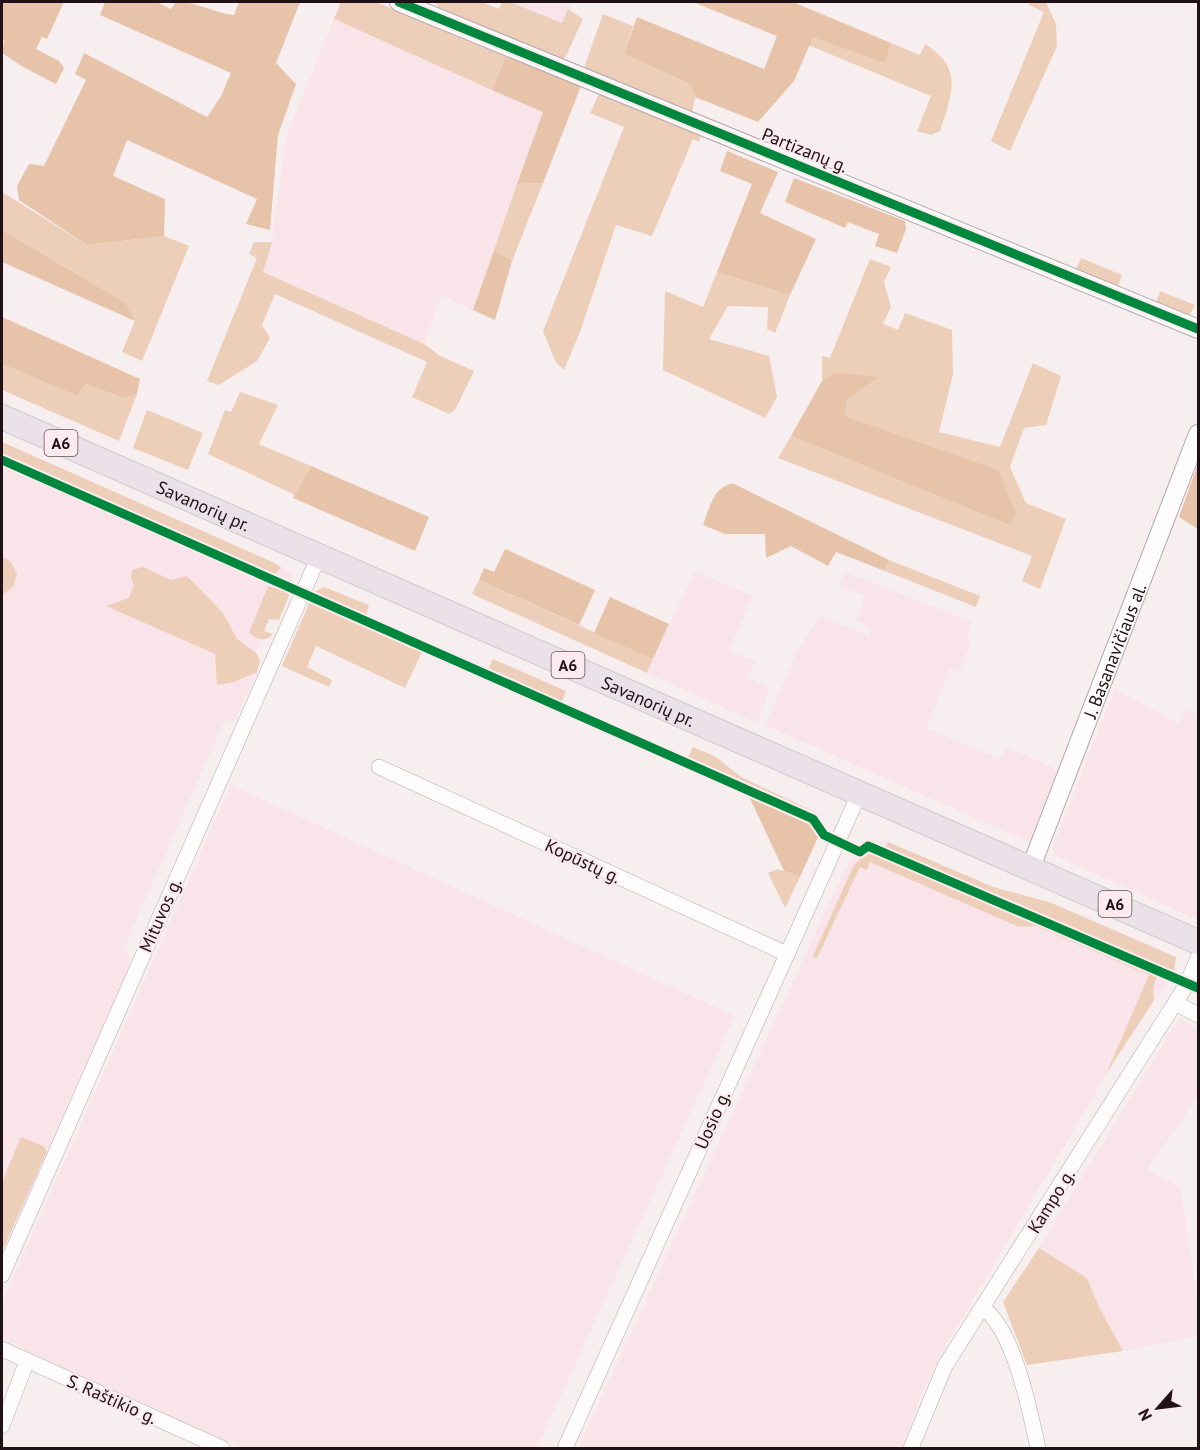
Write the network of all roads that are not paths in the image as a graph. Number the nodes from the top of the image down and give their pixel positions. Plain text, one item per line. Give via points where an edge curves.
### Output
1 (399, 2) edge
2 (1198, 329) edge
3 (2, 417) edge
4 (1198, 434) edge
5 (319, 556) junction
6 (379, 767) dead end
7 (860, 792) junction
8 (1031, 867) junction
9 (1198, 942) edge
10 (787, 954) junction
11 (1198, 958) edge
12 (1175, 1003) junction
13 (1198, 1015) edge
14 (2, 1275) edge
15 (982, 1308) junction
16 (2, 1349) edge
17 (27, 1361) junction
18 (2, 1426) edge
19 (222, 1449) edge
20 (565, 1449) edge
21 (911, 1449) edge
22 (1038, 1449) edge

1 - 2 street, Partizanų g.
3 - 5 main road, Savanorių pr. / A6
4 - 8 street, J. Basanavičiaus al.
5 - 7 main road, Savanorių pr. / A6
5 - 14 street, Mituvos g.
6 - 10 street, Kopūstų g.
7 - 8 main road, Savanorių pr. / A6
7 - 10 street, Uosio g.
8 - 9 main road, Savanorių pr. / A6
10 - 20 street, Uosio g.
11 - 12 street, Kampo g.
12 - 13 street
12 - 15 street, Kampo g.
15 - 21 street, Kampo g. via 945,1366
15 - 22 street via 1000,1326 1009,1348 1029,1406
16 - 17 street, S. Raštikio g.
17 - 18 street
17 - 19 street, S. Raštikio g.

